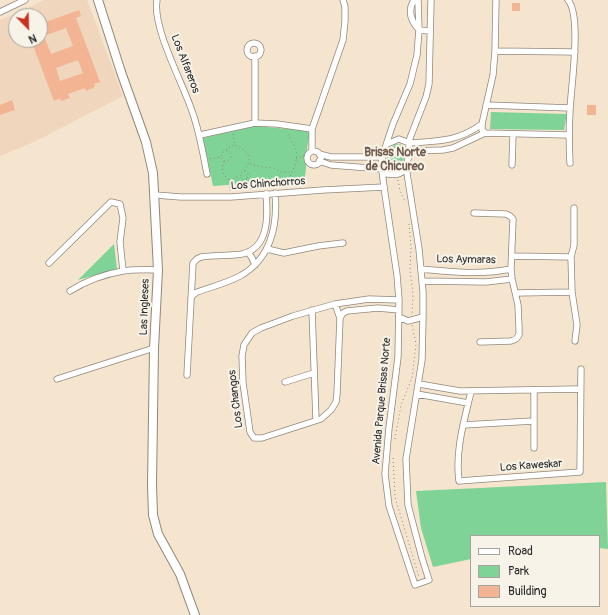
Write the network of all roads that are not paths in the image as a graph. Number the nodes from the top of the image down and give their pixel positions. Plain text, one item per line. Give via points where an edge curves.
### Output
1 (24, 0) edge
2 (98, 0) edge
3 (157, 0) edge
4 (343, 0) edge
5 (414, 0) edge
6 (418, 0) edge
7 (431, 0) edge
8 (496, 0) edge
9 (568, 0) edge
10 (0, 12) edge
11 (419, 30) junction
12 (430, 31) junction
13 (495, 51) junction
14 (575, 52) junction
15 (255, 56) dead end
16 (486, 105) junction
17 (570, 108) junction
18 (255, 123) junction
19 (482, 124) junction
20 (312, 129) junction
21 (485, 133) junction
22 (513, 134) junction
23 (200, 135) junction
24 (569, 135) junction
25 (409, 143) junction
26 (387, 144) junction
27 (410, 150) junction
28 (311, 152) junction
29 (319, 154) junction
30 (382, 157) junction
31 (319, 161) junction
32 (570, 163) dead end
33 (512, 165) dead end
34 (406, 167) junction
35 (382, 171) junction
36 (207, 174) dead end
37 (384, 187) junction
38 (275, 193) junction
39 (155, 194) junction
40 (266, 194) junction
41 (574, 208) dead end
42 (474, 213) dead end
43 (343, 243) dead end
44 (267, 249) junction
45 (248, 252) junction
46 (512, 256) junction
47 (571, 257) junction
48 (49, 263) dead end
49 (255, 266) junction
50 (421, 269) junction
51 (511, 269) junction
52 (158, 270) junction
53 (123, 271) junction
54 (512, 279) junction
55 (422, 281) junction
56 (191, 282) junction
57 (202, 290) junction
58 (70, 291) dead end
59 (572, 292) junction
60 (516, 293) junction
61 (191, 299) junction
62 (399, 300) junction
63 (335, 304) junction
64 (312, 310) junction
65 (399, 310) junction
66 (399, 317) junction
67 (423, 317) junction
68 (340, 318) junction
69 (575, 341) dead end
70 (480, 342) dead end
71 (154, 348) junction
72 (581, 369) dead end
73 (314, 373) junction
74 (187, 375) dead end
75 (57, 379) dead end
76 (285, 382) dead end
77 (419, 384) junction
78 (534, 390) junction
79 (580, 390) junction
80 (470, 392) junction
81 (417, 394) junction
82 (468, 403) junction
83 (316, 420) junction
84 (533, 421) junction
85 (463, 425) junction
86 (534, 448) dead end
87 (195, 615) edge

1 - 10 street
2 - 39 street, Las Ingleses via 146,142
3 - 23 street, Los Alfareros via 157,20
4 - 20 street via 343,40
5 - 11 street via 410,8 411,18
6 - 11 street, Avenida Parque Brisas Norte
7 - 12 street
8 - 13 street
9 - 14 street via 573,10
11 - 12 street
11 - 26 street, Avenida Parque Brisas Norte via 417,55 410,84
12 - 25 street via 429,84
13 - 14 street
13 - 16 street
14 - 17 street
15 - 18 street
16 - 17 street
16 - 19 street
17 - 24 street
18 - 20 street
18 - 23 street
19 - 21 street
19 - 25 street via 454,139
20 - 28 street
21 - 22 street
21 - 27 street via 453,148
22 - 24 street
22 - 33 street
23 - 36 street, Los Alfareros
24 - 32 street
25 - 26 street via 399,139
25 - 27 street
26 - 30 street, Avenida Parque Brisas Norte
27 - 34 street
28 - 29 street
28 - 31 street via 307,160 316,164
29 - 30 street via 331,157
29 - 31 street
30 - 35 street, Avenida Parque Brisas Norte
31 - 35 street via 331,165
34 - 35 street via 400,174 395,175
34 - 50 street
35 - 37 street, Avenida Parque Brisas Norte
37 - 38 street, Los Chinchorros
37 - 62 street, Avenida Parque Brisas Norte
38 - 40 street, Los Chinchorros
38 - 44 street via 274,227
39 - 40 street, Los Chinchorros via 180,197
39 - 52 street, Las Ingleses
40 - 45 street via 265,230 259,244
41 - 47 street via 574,244
42 - 46 street, Los Aymaras via 506,214 513,219
43 - 44 street via 284,253
44 - 49 street
45 - 49 street
45 - 56 street via 197,258 193,263
46 - 47 street, Los Aymaras
46 - 51 street, Los Aymaras
47 - 59 street
48 - 53 street via 111,202 120,204 123,218 120,242
49 - 57 street via 232,280
50 - 51 street, Los Aymaras via 497,272
50 - 55 street
51 - 54 street, Los Aymaras
52 - 53 street
52 - 71 street, Las Ingleses
53 - 58 street via 92,280
54 - 55 street, Los Aymaras via 486,282
54 - 60 street, Los Aymaras
55 - 67 street
56 - 57 street
56 - 61 street
57 - 61 street via 194,293
59 - 60 street
59 - 69 street via 577,325
60 - 70 street, Los Aymaras via 519,335 512,341
61 - 74 street
62 - 63 street, Los Changos via 369,299
62 - 65 street, Avenida Parque Brisas Norte
63 - 64 street, Los Changos
63 - 68 street, Los Changos
64 - 73 street
64 - 83 street, Los Changos via 252,333 243,349 242,372 250,432 254,438 262,438
65 - 66 street, Avenida Parque Brisas Norte
65 - 68 street via 378,308 348,311
66 - 67 street via 404,320
66 - 81 street, Avenida Parque Brisas Norte via 398,358 385,474 389,506 415,585 429,580 408,505 406,459
67 - 77 street
68 - 83 street, Los Changos via 337,398 328,413
71 - 75 street
71 - 87 street, Las Ingleses via 153,515 158,534 180,574
72 - 79 street, Los Kaweskar
73 - 76 street
73 - 83 street
77 - 80 street
77 - 81 street
78 - 79 street
78 - 80 street
78 - 84 street, Los Kaweskar
79 - 85 street, Los Kaweskar via 580,472 459,481
80 - 82 street, Los Kaweskar
81 - 82 street
82 - 85 street, Los Kaweskar
84 - 85 street
84 - 86 street, Los Kaweskar

